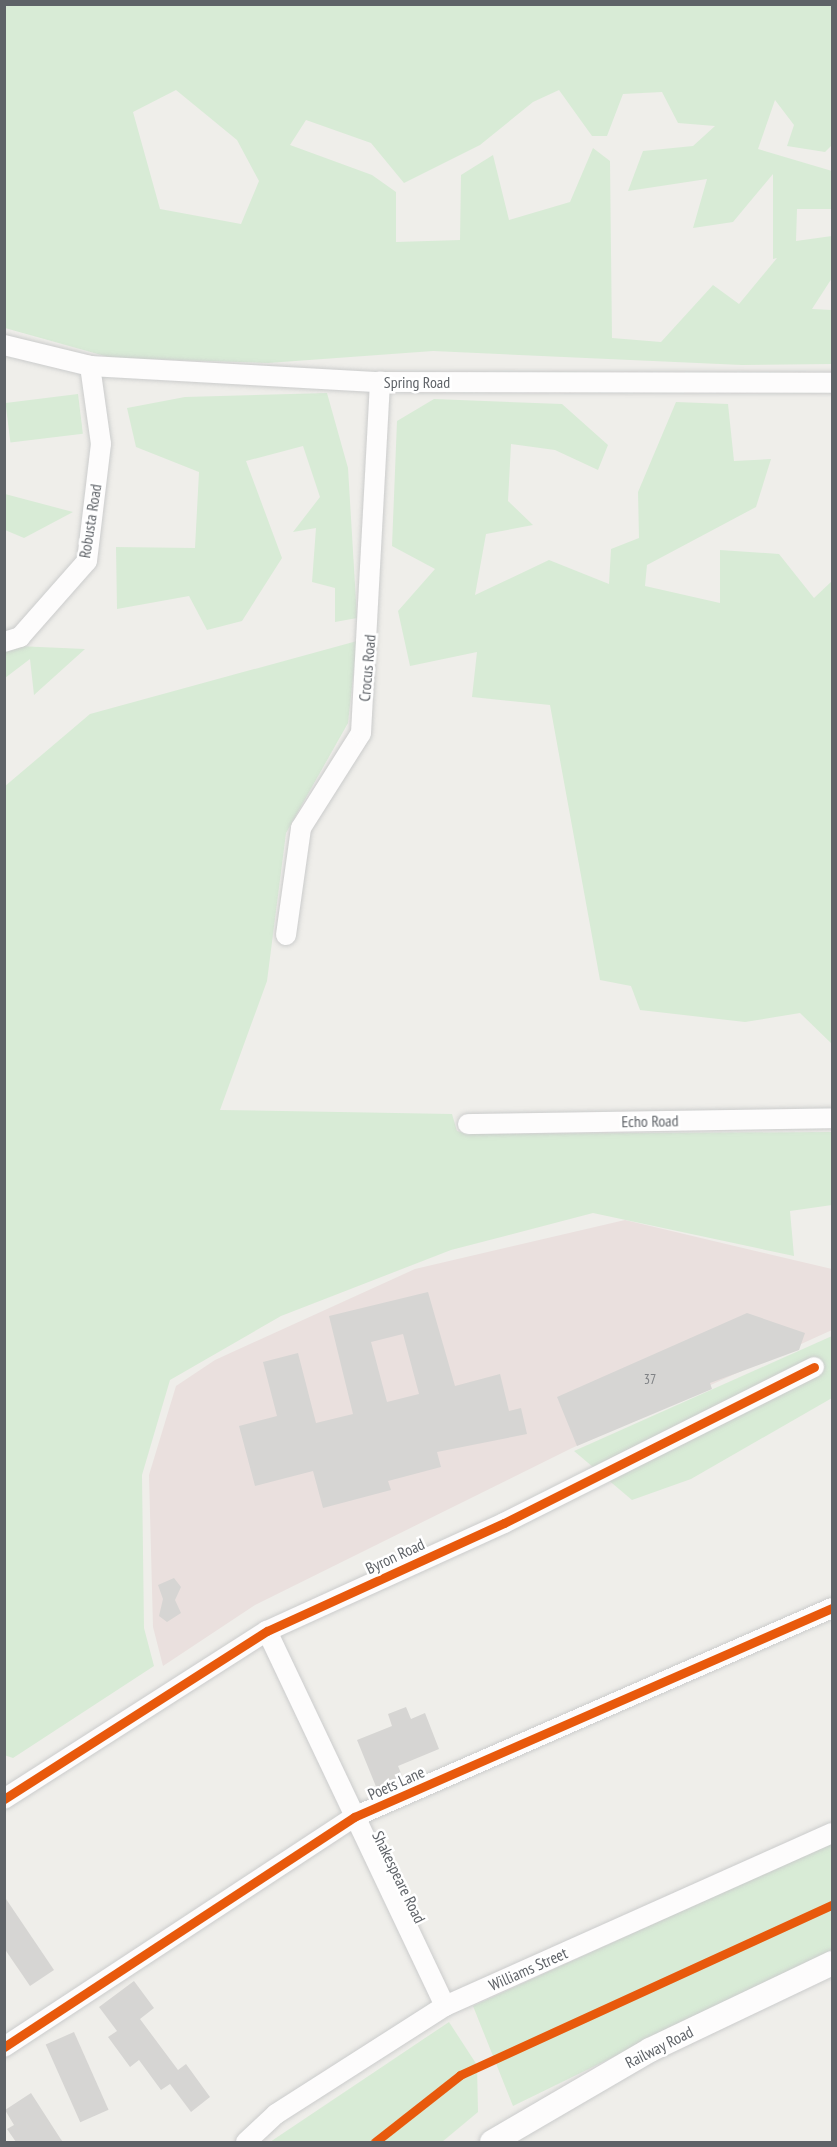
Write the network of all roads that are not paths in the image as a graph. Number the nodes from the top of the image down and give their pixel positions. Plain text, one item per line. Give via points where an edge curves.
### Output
1 (4, 345) edge
2 (90, 366) junction
3 (380, 382) junction
4 (832, 383) edge
5 (4, 642) edge
6 (286, 935) dead end
7 (832, 1118) edge
8 (468, 1124) dead end
9 (814, 1367) dead end
10 (832, 1608) edge
11 (267, 1631) junction
12 (6, 1794) edge
13 (354, 1817) junction
14 (832, 1833) edge
15 (832, 1963) edge
16 (445, 2006) junction
17 (4, 2047) edge
18 (246, 2142) edge
19 (492, 2142) edge

1 - 2 street, Spring Road
2 - 3 street, Spring Road
2 - 5 street, Robusta Road via 101,444 87,561 20,637
3 - 4 street, Spring Road
3 - 6 street, Crocus Road via 362,733 301,828
7 - 8 street, Echo Road
9 - 11 street, Byron Road via 504,1523
10 - 13 street, Poets Lane
11 - 12 street, Byron Road
11 - 13 street, Shakespeare Road
13 - 16 street, Shakespeare Road
13 - 17 street, Poets Lane
14 - 16 street, Williams Street
15 - 19 street, Railway Road via 650,2050
16 - 18 street, Williams Street via 276,2114

